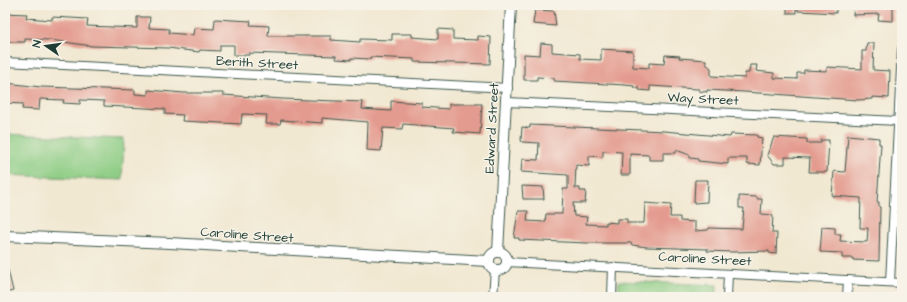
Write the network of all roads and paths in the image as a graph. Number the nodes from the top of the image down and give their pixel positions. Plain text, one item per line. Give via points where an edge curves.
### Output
1 (511, 5) edge
2 (902, 49) edge
3 (5, 62) edge
4 (508, 88) junction
5 (507, 102) junction
6 (898, 121) junction
7 (5, 236) edge
8 (498, 252) junction
9 (488, 261) junction
10 (507, 262) junction
11 (613, 267) junction
12 (495, 270) junction
13 (728, 274) junction
14 (848, 280) junction
15 (890, 282) junction
16 (902, 283) edge
17 (493, 297) edge
18 (612, 297) edge
19 (727, 297) edge
20 (847, 297) edge

1 - 4 street, Edward Street
2 - 6 street
3 - 4 street, Berith Street
4 - 5 street, Edward Street
5 - 6 street, Way Street
5 - 8 street, Edward Street
6 - 15 street
7 - 9 street, Caroline Street
8 - 9 street via 492,253
8 - 10 street via 505,255
9 - 12 street via 490,267
10 - 11 street, Caroline Street
10 - 12 street via 503,269
11 - 13 street, Caroline Street
11 - 18 street
12 - 17 street
13 - 14 street, Caroline Street
13 - 19 street
14 - 15 street, Caroline Street
14 - 20 street
15 - 16 street, Caroline Street

